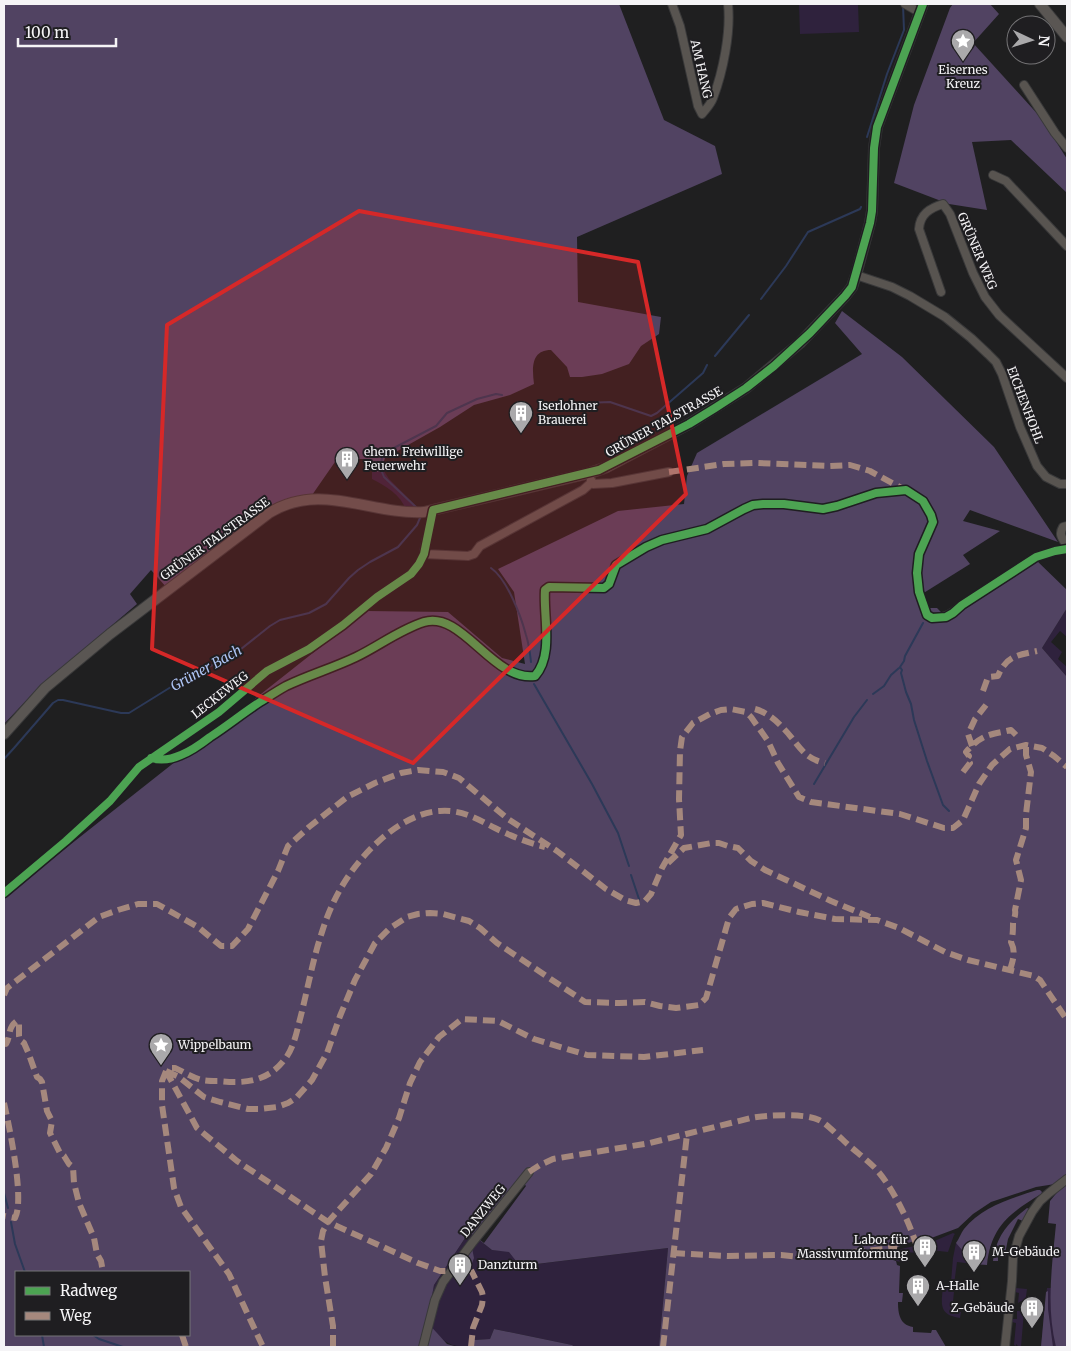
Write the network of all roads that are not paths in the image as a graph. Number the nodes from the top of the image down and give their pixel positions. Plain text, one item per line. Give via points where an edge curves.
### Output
1 (672, 4) edge
2 (728, 4) edge
3 (904, 4) edge
4 (1040, 4) edge
5 (921, 8) edge
6 (1067, 37) edge
7 (1024, 85) dead end
8 (1067, 148) edge
9 (993, 175) dead end
10 (1067, 246) edge
11 (856, 275) junction
12 (941, 292) dead end
13 (1067, 378) edge
14 (669, 472) dead end
15 (591, 478) junction
16 (1067, 484) edge
17 (424, 512) junction
18 (1067, 526) edge
19 (1067, 547) edge
20 (424, 554) junction
21 (927, 615) dead end
22 (4, 734) edge
23 (4, 893) edge
24 (530, 1172) dead end
25 (1067, 1180) edge
26 (423, 1347) edge
27 (1005, 1347) edge

1 - 2 street, AM HANG via 702,114 712,100 725,54
3 - 5 street
4 - 6 main road
5 - 11 main road, GRÜNER TALSTRASSE via 877,127 870,223
7 - 8 street
9 - 10 street via 1006,181
11 - 15 main road, GRÜNER TALSTRASSE via 845,296 810,333 746,388 689,424
11 - 16 street, EICHENHOHL via 910,296 945,318 988,354 1002,374 1020,427 1038,466 1046,477
12 - 13 street, GRÜNER WEG via 918,228 926,212 943,204 985,297 999,315
14 - 15 street via 612,483 595,484
15 - 17 main road, GRÜNER TALSTRASSE
15 - 20 street via 583,490 480,546 474,554
17 - 20 street, LECKEWEG
17 - 22 main road, GRÜNER TALSTRASSE via 324,498 291,502 276,508 170,587 45,688
18 - 19 street via 1060,531
19 - 21 street via 1036,556 953,613 940,618
20 - 23 street, LECKEWEG via 411,574 309,648 267,672 219,712 139,767 110,801
24 - 26 street, DANZWEG via 443,1282
25 - 27 street via 1040,1201 1019,1236 1013,1258

